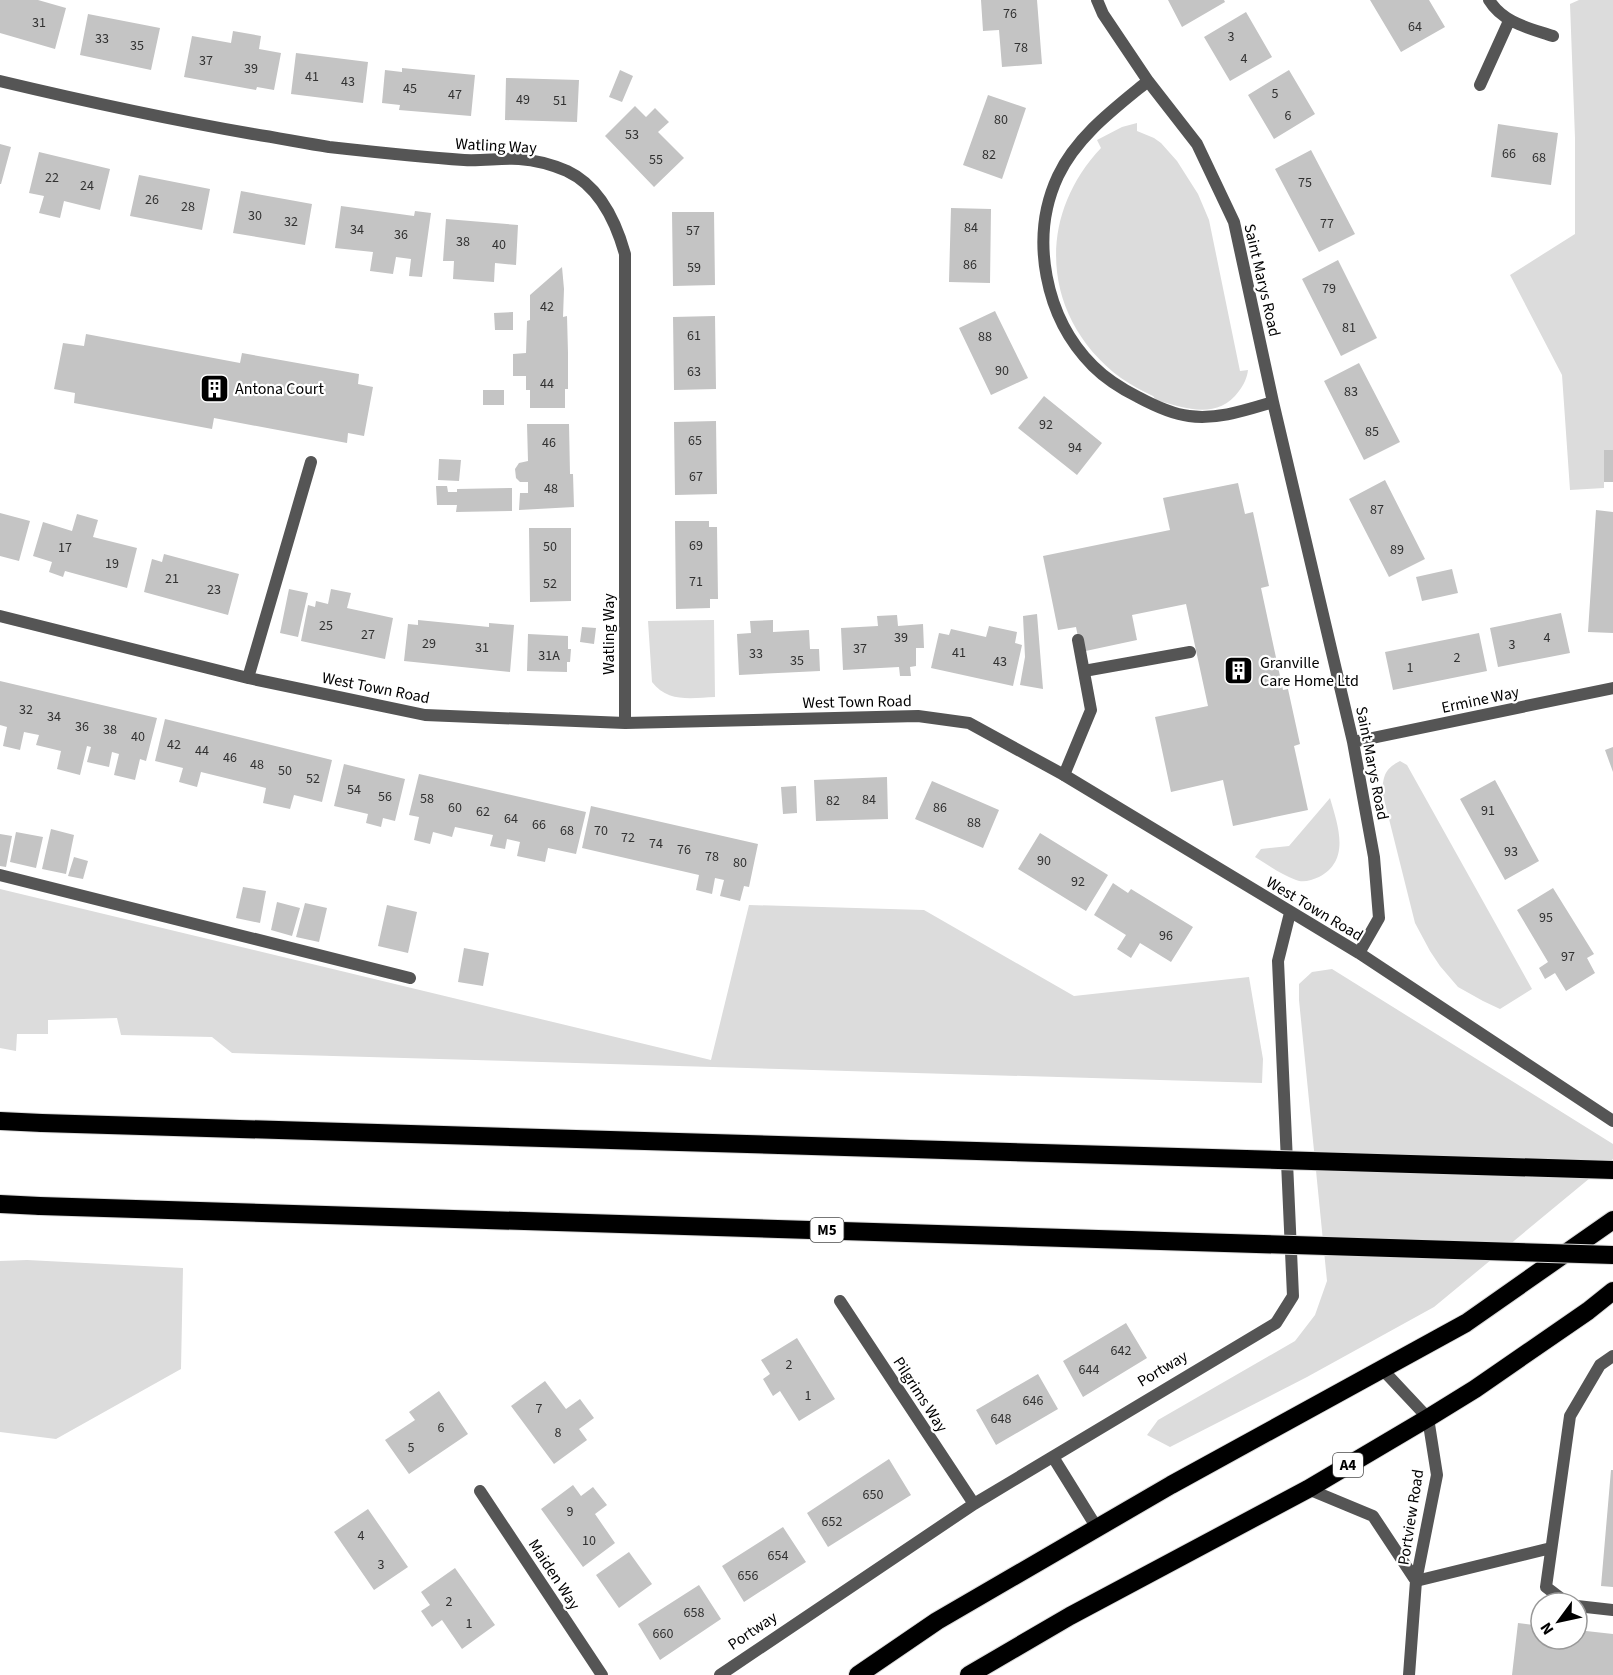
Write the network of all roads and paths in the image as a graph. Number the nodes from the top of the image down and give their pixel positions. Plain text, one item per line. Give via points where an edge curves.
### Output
1 (1097, 0) edge
2 (1489, 0) edge
3 (1509, 21) junction
4 (1553, 36) dead end
5 (0, 81) edge
6 (1148, 81) junction
7 (1480, 85) dead end
8 (1273, 402) junction
9 (311, 462) dead end
10 (0, 616) edge
11 (1078, 640) dead end
12 (1190, 652) dead end
13 (1084, 670) junction
14 (248, 678) junction
15 (1613, 688) edge
16 (625, 723) junction
17 (1353, 742) junction
18 (1064, 775) junction
19 (0, 875) edge
20 (1290, 913) junction
21 (1359, 953) junction
22 (411, 978) dead end
23 (0, 1121) edge
24 (1613, 1121) edge
25 (1613, 1170) edge
26 (0, 1204) edge
27 (1613, 1220) edge
28 (1613, 1255) edge
29 (1613, 1291) edge
30 (840, 1301) dead end
31 (1613, 1356) edge
32 (1382, 1369) junction
33 (1428, 1419) junction
34 (1053, 1457) junction
35 (1308, 1488) junction
36 (480, 1491) dead end
37 (974, 1504) junction
38 (1097, 1528) junction
39 (1551, 1548) junction
40 (1416, 1581) junction
41 (1551, 1591) edge
42 (1589, 1607) edge
43 (1613, 1610) edge
44 (602, 1675) edge
45 (720, 1675) edge
46 (858, 1675) edge
47 (969, 1675) edge
48 (1408, 1675) edge

1 - 6 street, Saint Marys Road via 1102,15
2 - 3 street
3 - 4 street
3 - 7 street
5 - 16 street, Watling Way via 198,124 328,146 466,160 519,159 551,165 584,181 611,217 625,254
6 - 8 street, Saint Marys Road via 1197,144 1234,222
6 - 8 street via 1096,124 1058,176 1044,239 1045,266 1058,313 1093,366 1146,402 1187,416 1204,417
8 - 17 street, Saint Marys Road
9 - 14 street
10 - 14 street, West Town Road
11 - 13 street
12 - 13 street
13 - 18 street via 1090,710
14 - 16 street, West Town Road via 425,715
15 - 17 street, Ermine Way
16 - 18 street, West Town Road via 918,716 969,723
17 - 21 street, Saint Marys Road via 1374,857 1379,918
18 - 20 street, West Town Road
19 - 22 street
20 - 21 street, West Town Road
20 - 34 street, Portway via 1278,961 1293,1296 1276,1323
21 - 24 street, West Town Road
23 - 25 highway, bridge
26 - 28 highway, M5, bridge
27 - 32 highway via 1466,1323
29 - 33 highway, A4
30 - 37 street, Pilgrims Way
31 - 39 street via 1600,1365 1570,1416
32 - 33 street
32 - 38 highway
33 - 35 highway, A4
33 - 40 street, Portview Road via 1437,1475
34 - 37 street, Portway
34 - 38 street
35 - 40 street, Portview Road via 1373,1516
35 - 47 highway, A4
36 - 44 street, Maiden Way
37 - 45 street, Portway
38 - 46 highway via 937,1621
39 - 40 street
39 - 41 street via 1546,1587
40 - 48 street, Portview Road
42 - 43 street

